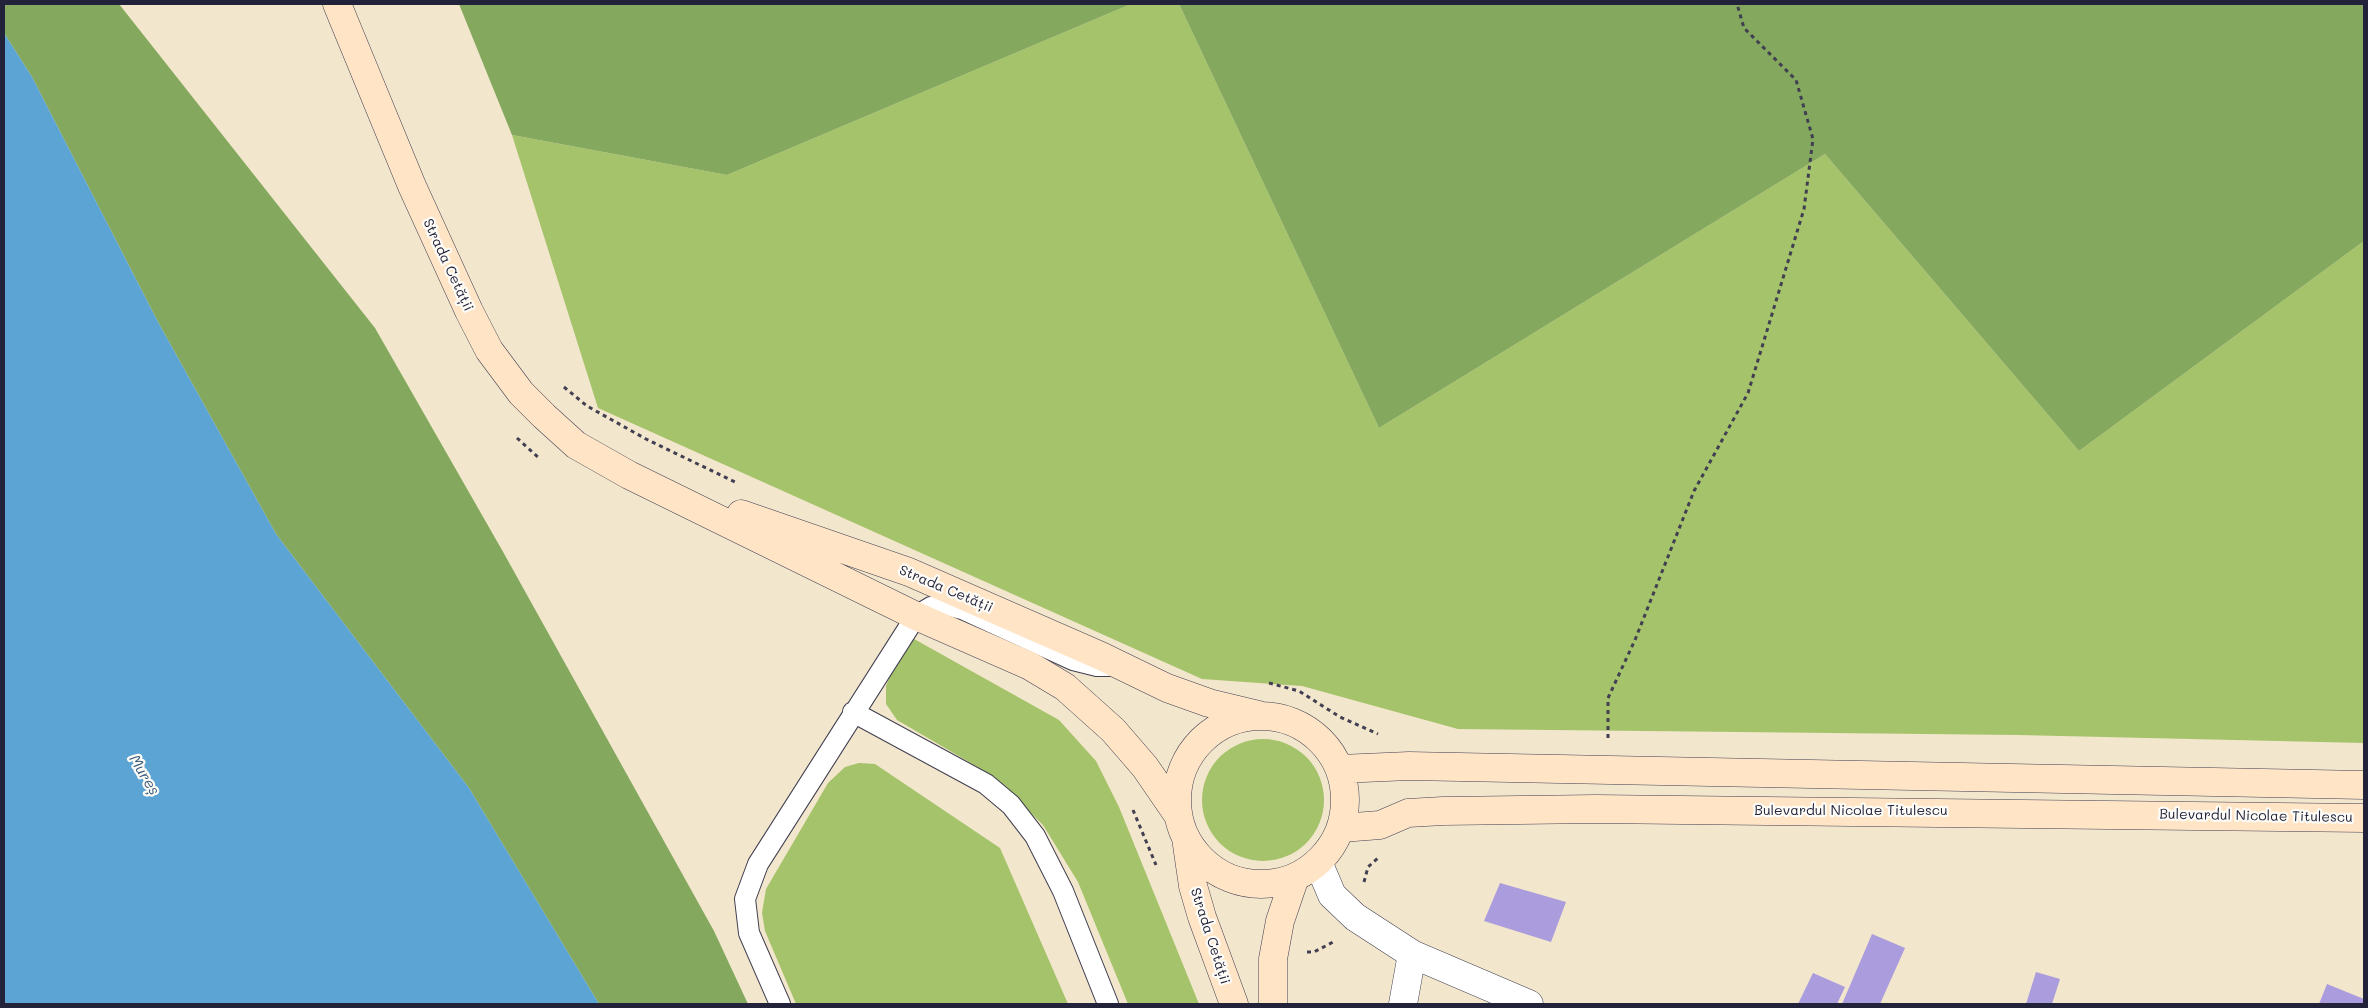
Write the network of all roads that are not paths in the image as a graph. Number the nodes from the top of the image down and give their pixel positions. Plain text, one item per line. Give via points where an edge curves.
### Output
1 (337, 4) edge
2 (628, 475) junction
3 (916, 616) junction
4 (1123, 666) junction
5 (853, 712) junction
6 (1259, 715) junction
7 (1340, 768) junction
8 (2364, 784) edge
9 (2364, 818) edge
10 (1182, 826) junction
11 (1341, 828) junction
12 (1318, 862) junction
13 (1294, 877) junction
14 (1412, 954) junction
15 (780, 1004) edge
16 (1108, 1004) edge
17 (1234, 1004) edge
18 (1274, 1004) edge
19 (1404, 1004) edge
20 (1529, 1004) edge

1 - 2 main road, Strada Cetății via 412,186 489,350 521,393 576,445
2 - 3 main road, Strada Cetății
2 - 4 main road, Strada Cetății via 909,572
3 - 4 lane via 931,607 947,605 962,608 1074,660 1097,666
3 - 5 lane
3 - 10 main road, Strada Cetății via 1030,666 1065,687 1113,730 1145,767
4 - 6 main road, Strada Cetății via 1167,688
5 - 15 lane via 758,864 745,899 749,932
5 - 16 lane via 986,784 1011,805 1035,836 1063,891
6 - 7 main road, Strada Cetății via 1301,725 1324,743
6 - 10 main road, Strada Cetății via 1219,726 1190,756 1181,774 1177,794
7 - 8 main road via 1409,766
7 - 11 main road, Strada Cetății via 1346,798
9 - 11 main road, Bulevardul Nicolae Titulescu via 1443,810 1408,814 1380,824
10 - 13 main road, Strada Cetății via 1202,860 1232,879 1274,883
10 - 17 main road, Strada Cetății via 1202,917
11 - 12 main road, Strada Cetății via 1328,852
12 - 13 main road, Strada Cetății
12 - 14 street via 1332,895 1355,917
13 - 18 main road via 1280,921 1273,959
14 - 19 street
14 - 20 street

